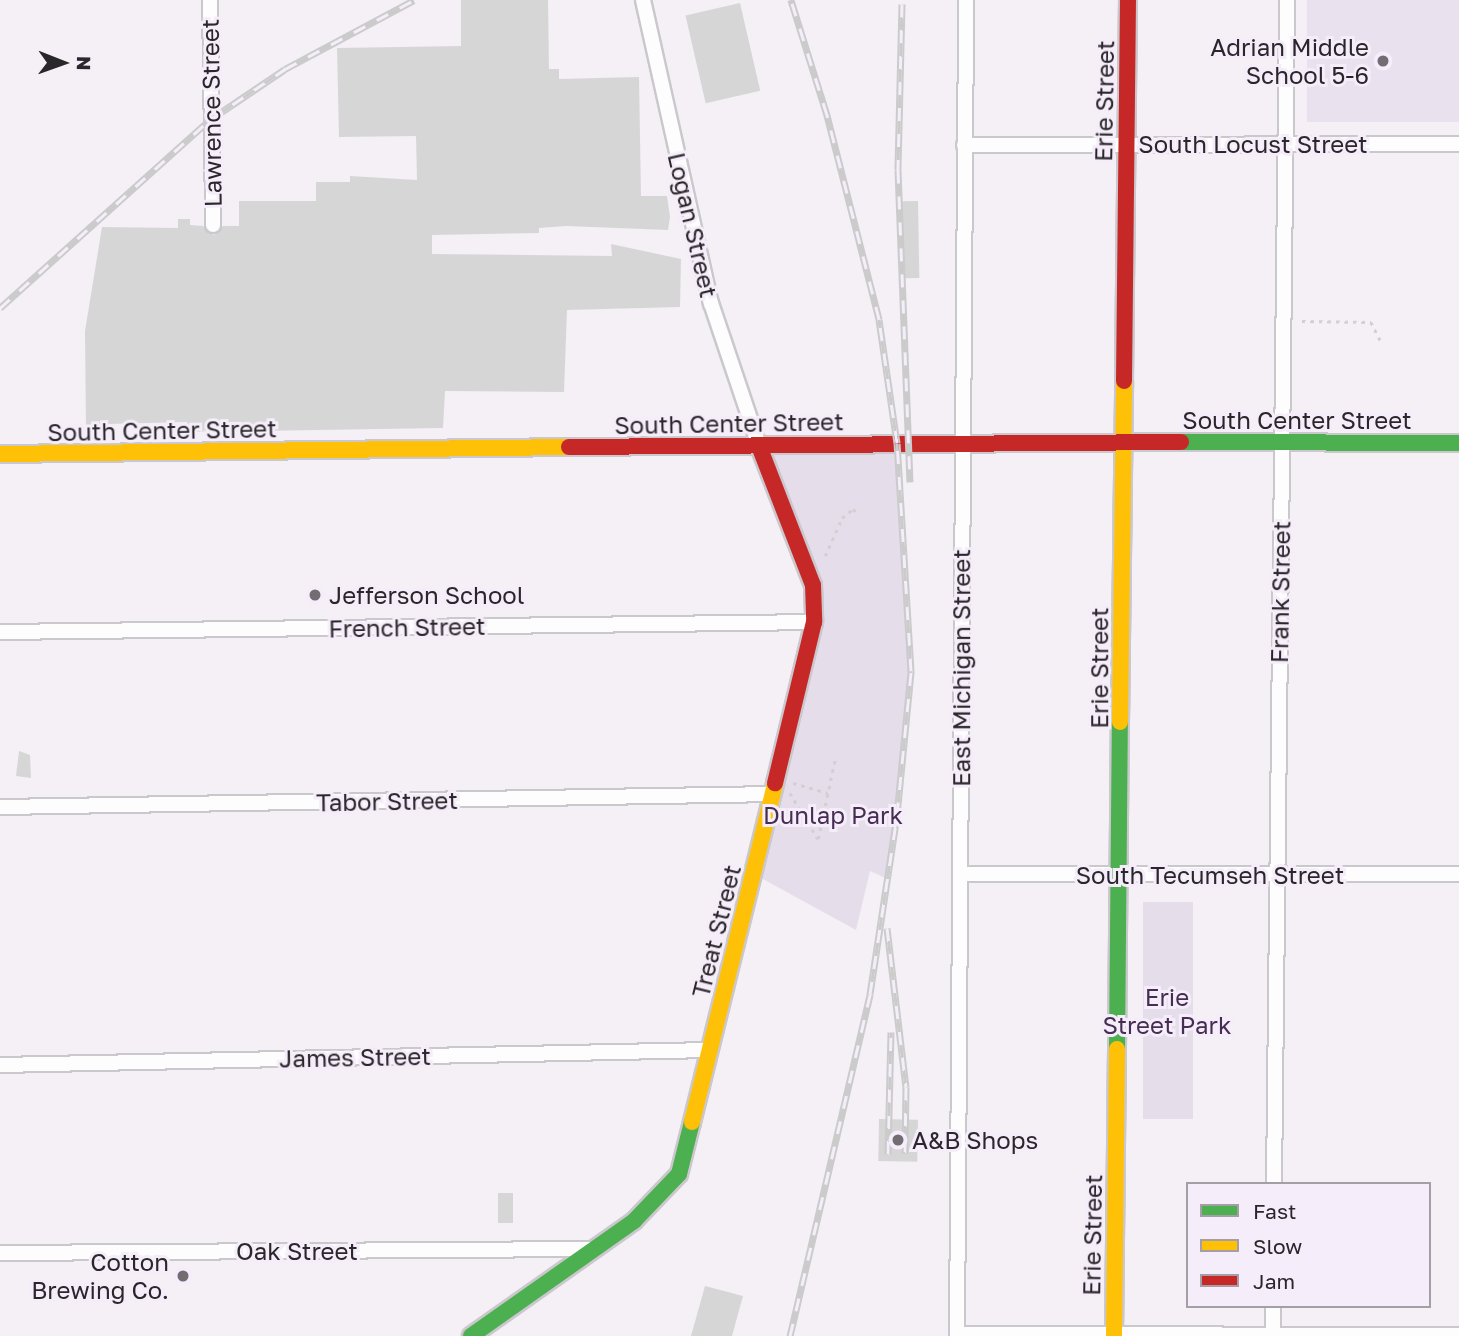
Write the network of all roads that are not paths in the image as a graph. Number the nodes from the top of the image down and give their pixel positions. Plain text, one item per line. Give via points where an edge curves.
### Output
1 (210, 0) edge
2 (643, 0) edge
3 (966, 0) edge
4 (1128, 0) edge
5 (1287, 0) edge
6 (1125, 144) junction
7 (1285, 144) junction
8 (964, 145) junction
9 (1459, 145) edge
10 (213, 225) dead end
11 (961, 442) junction
12 (1123, 443) junction
13 (1281, 443) junction
14 (1459, 443) edge
15 (759, 446) junction
16 (0, 454) edge
17 (814, 622) junction
18 (0, 632) edge
19 (773, 794) junction
20 (0, 807) edge
21 (960, 874) junction
22 (1120, 874) junction
23 (1459, 874) edge
24 (1277, 876) junction
25 (709, 1050) junction
26 (0, 1065) edge
27 (1274, 1182) edge
28 (593, 1249) junction
29 (0, 1253) edge
30 (1273, 1308) edge
31 (957, 1335) edge
32 (1114, 1335) edge
33 (1273, 1335) edge
34 (1459, 1335) edge
35 (471, 1336) edge

1 - 10 street, Lawrence Street
2 - 15 street, Logan Street via 720,340
3 - 8 street, East Michigan Street
4 - 6 street, Erie Street
5 - 7 street, Frank Street
6 - 7 street, South Locust Street
6 - 8 street, South Locust Street
6 - 12 street, Erie Street
7 - 9 street, South Locust Street
7 - 13 street, Frank Street
8 - 11 street, East Michigan Street
11 - 12 street, South Center Street
11 - 15 street, South Center Street
11 - 21 street, East Michigan Street
12 - 13 street, South Center Street
12 - 22 street, Erie Street
13 - 14 street, South Center Street
13 - 24 street, Frank Street
15 - 16 street, South Center Street
15 - 17 street, Treat Street via 802,548 813,585
17 - 18 street, French Street
17 - 19 street, Treat Street
19 - 20 street, Tabor Street
19 - 25 street, Treat Street
21 - 22 street, South Tecumseh Street
21 - 31 street, East Michigan Street
22 - 24 street, South Tecumseh Street
22 - 32 street, Erie Street
23 - 24 street, South Tecumseh Street
24 - 27 street, Frank Street
25 - 26 street, James Street
25 - 28 street, Treat Street via 679,1174 651,1206
28 - 29 street, Oak Street
28 - 35 street, Treat Street
30 - 33 street
31 - 32 street
32 - 33 street
33 - 34 street

